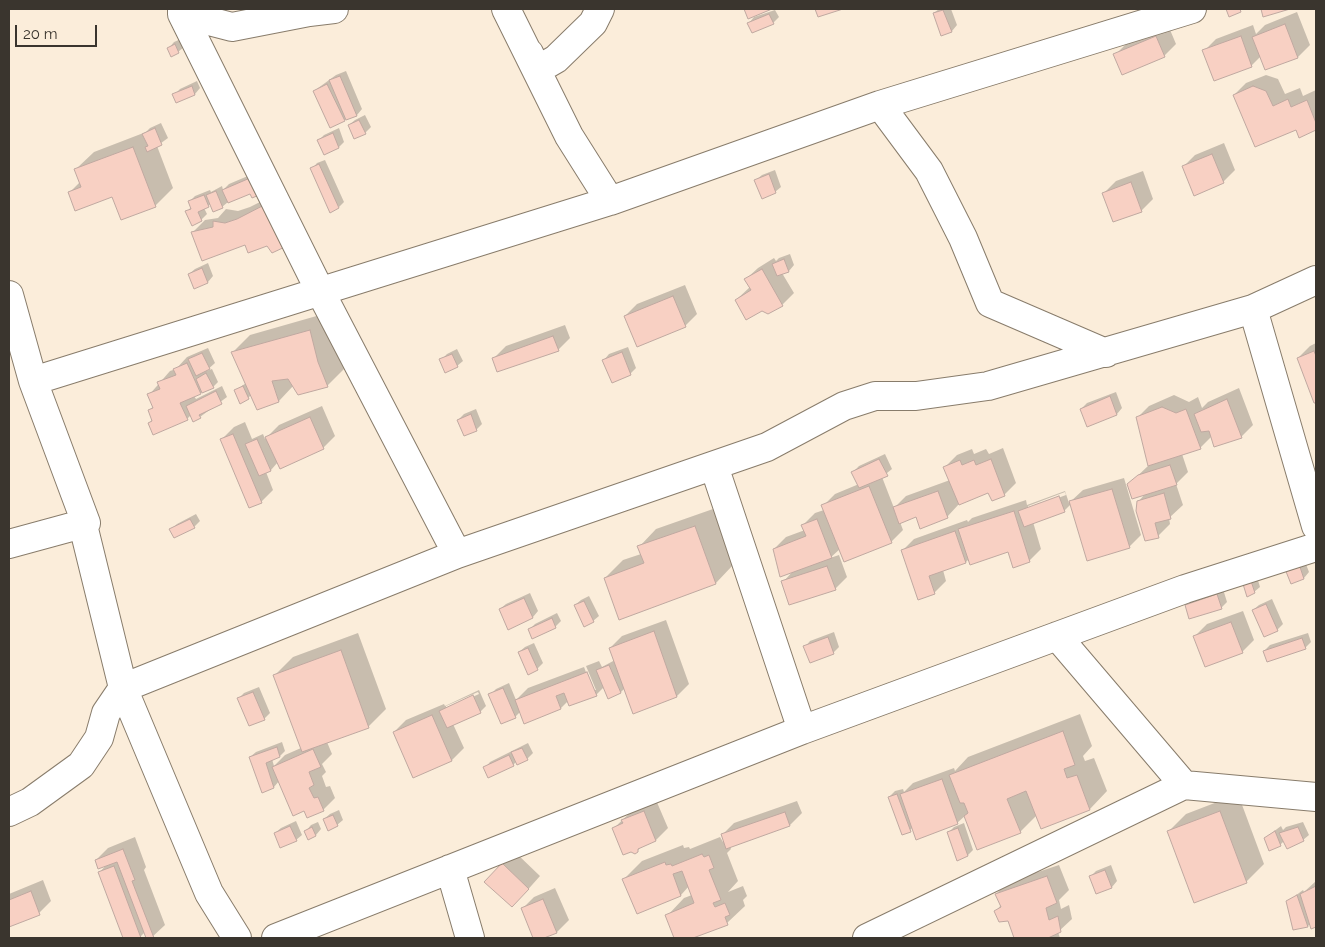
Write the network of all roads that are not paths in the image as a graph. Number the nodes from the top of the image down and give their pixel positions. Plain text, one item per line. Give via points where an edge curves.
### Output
1 (334, 9) edge
2 (506, 9) edge
3 (600, 9) edge
4 (1192, 9) edge
5 (182, 12) edge
6 (880, 104) junction
7 (610, 201) junction
8 (1316, 280) edge
9 (320, 291) junction
10 (9, 295) edge
11 (1253, 310) junction
12 (1106, 353) junction
13 (33, 381) junction
14 (714, 466) junction
15 (86, 523) junction
16 (1316, 526) edge
17 (9, 544) edge
18 (1316, 547) edge
19 (457, 554) junction
20 (1057, 636) junction
21 (123, 688) junction
22 (802, 730) junction
23 (1184, 785) junction
24 (1316, 797) edge
25 (9, 812) edge
26 (450, 869) junction
27 (237, 938) edge
28 (276, 938) edge
29 (470, 938) edge
30 (867, 938) edge

1 - 5 street via 232,27
2 - 3 street via 538,70 556,59 593,23
2 - 7 street via 569,136
4 - 6 street
5 - 9 street
6 - 7 street
6 - 12 street via 929,171 963,238 990,303
7 - 9 street
8 - 11 street
9 - 13 street
9 - 19 street
10 - 13 street
11 - 12 street
11 - 16 street
12 - 14 street via 988,386 916,396 876,396 844,406 767,447
13 - 15 street
14 - 19 street
14 - 22 street
15 - 17 street
15 - 21 street via 83,525
18 - 20 street via 1185,589
19 - 21 street
20 - 22 street
20 - 23 street
21 - 25 street via 106,713 99,738 81,765 30,802
21 - 27 street via 209,893
22 - 26 street
23 - 24 street
23 - 30 street
26 - 28 street
26 - 29 street

